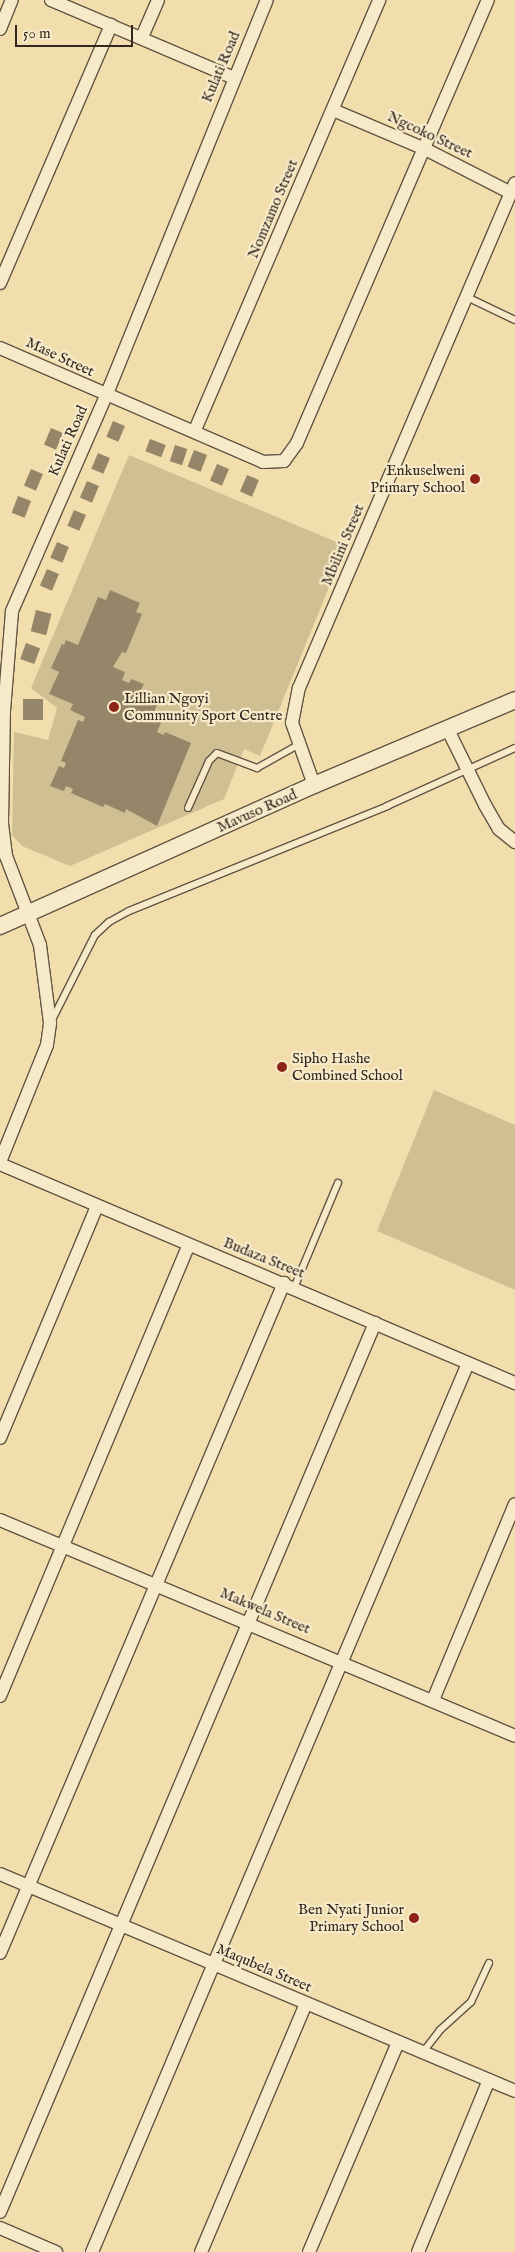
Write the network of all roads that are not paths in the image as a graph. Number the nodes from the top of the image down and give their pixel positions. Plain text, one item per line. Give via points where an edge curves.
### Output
1 (12, 0) edge
2 (51, 0) edge
3 (158, 0) edge
4 (267, 0) edge
5 (378, 0) edge
6 (488, 0) edge
7 (111, 25) junction
8 (0, 28) edge
9 (142, 37) junction
10 (234, 78) junction
11 (333, 110) junction
12 (424, 149) junction
13 (513, 188) edge
14 (0, 283) edge
15 (466, 297) junction
16 (515, 320) edge
17 (0, 348) edge
18 (106, 396) junction
19 (195, 430) junction
20 (515, 700) edge
21 (2, 710) edge
22 (448, 730) junction
23 (298, 745) junction
24 (515, 748) edge
25 (466, 768) junction
26 (314, 785) junction
27 (188, 808) dead end
28 (515, 842) edge
29 (28, 912) junction
30 (0, 926) edge
31 (50, 1023) junction
32 (0, 1163) edge
33 (338, 1183) dead end
34 (97, 1206) junction
35 (189, 1245) junction
36 (289, 1286) junction
37 (375, 1323) junction
38 (468, 1363) junction
39 (515, 1383) edge
40 (0, 1438) edge
41 (515, 1504) edge
42 (0, 1520) edge
43 (64, 1547) junction
44 (158, 1584) junction
45 (250, 1622) junction
46 (340, 1662) junction
47 (0, 1696) edge
48 (433, 1700) junction
49 (515, 1736) edge
50 (0, 1874) edge
51 (28, 1887) junction
52 (121, 1926) junction
53 (0, 1953) edge
54 (489, 1963) dead end
55 (214, 1964) junction
56 (306, 2003) junction
57 (398, 2042) junction
58 (423, 2052) junction
59 (489, 2080) junction
60 (515, 2091) edge
61 (0, 2212) edge
62 (0, 2228) edge
63 (56, 2252) edge
64 (92, 2252) edge
65 (201, 2252) edge
66 (309, 2252) edge
67 (418, 2252) edge

1 - 8 street
2 - 7 street
3 - 9 street
4 - 10 street, Kulati Road
5 - 11 street, Nomzamo Street
6 - 12 street, Mase Street
7 - 9 street
7 - 14 street
9 - 10 street
10 - 18 street, Kulati Road
11 - 12 street, Ngcoko Street
11 - 19 street, Nomzamo Street
12 - 13 street, Ngcoko Street
12 - 19 street, Mase Street via 294,450 284,461 271,464
13 - 15 street, Mbilini Street
15 - 16 lane
15 - 23 street, Mbilini Street via 299,688 292,723
17 - 18 street, Mase Street
18 - 19 street, Mase Street
18 - 21 street, Kulati Road via 16,600 8,632
20 - 22 street, Mavuso Road
21 - 29 street, Kulati Road via 2,822 6,856
22 - 25 street
22 - 26 street, Mavuso Road
23 - 26 street, Mbilini Street
23 - 27 lane via 257,768 219,753 214,755
24 - 25 lane
25 - 28 street via 495,822
25 - 31 lane via 387,806 109,922 95,935
26 - 29 street, Mavuso Road
29 - 30 street, Mavuso Road
29 - 31 street, Kulati Road via 46,972
31 - 32 street, Kulati Road via 47,1045
32 - 34 street, Budaza Street
33 - 36 lane
34 - 35 street, Budaza Street
34 - 40 street
35 - 36 street, Budaza Street
35 - 43 street
36 - 37 street, Budaza Street
36 - 44 street
37 - 38 street, Budaza Street
37 - 45 street
38 - 39 street, Budaza Street
38 - 46 street
41 - 48 street
42 - 43 street, Makwela Street
43 - 44 street, Makwela Street
43 - 47 street
44 - 45 street, Makwela Street
44 - 51 street
45 - 46 street, Makwela Street
45 - 52 street
46 - 48 street, Makwela Street
46 - 55 street
48 - 49 street, Makwela Street
50 - 51 street, Maqubela Street
51 - 52 street, Maqubela Street
51 - 53 street
52 - 55 street, Maqubela Street
52 - 61 street
54 - 58 lane via 471,2002 440,2030
55 - 56 street, Maqubela Street
55 - 64 street
56 - 57 street, Maqubela Street
56 - 65 street
57 - 58 street, Maqubela Street
57 - 66 street
58 - 59 street, Maqubela Street
59 - 60 street, Maqubela Street
59 - 67 street
62 - 63 street

